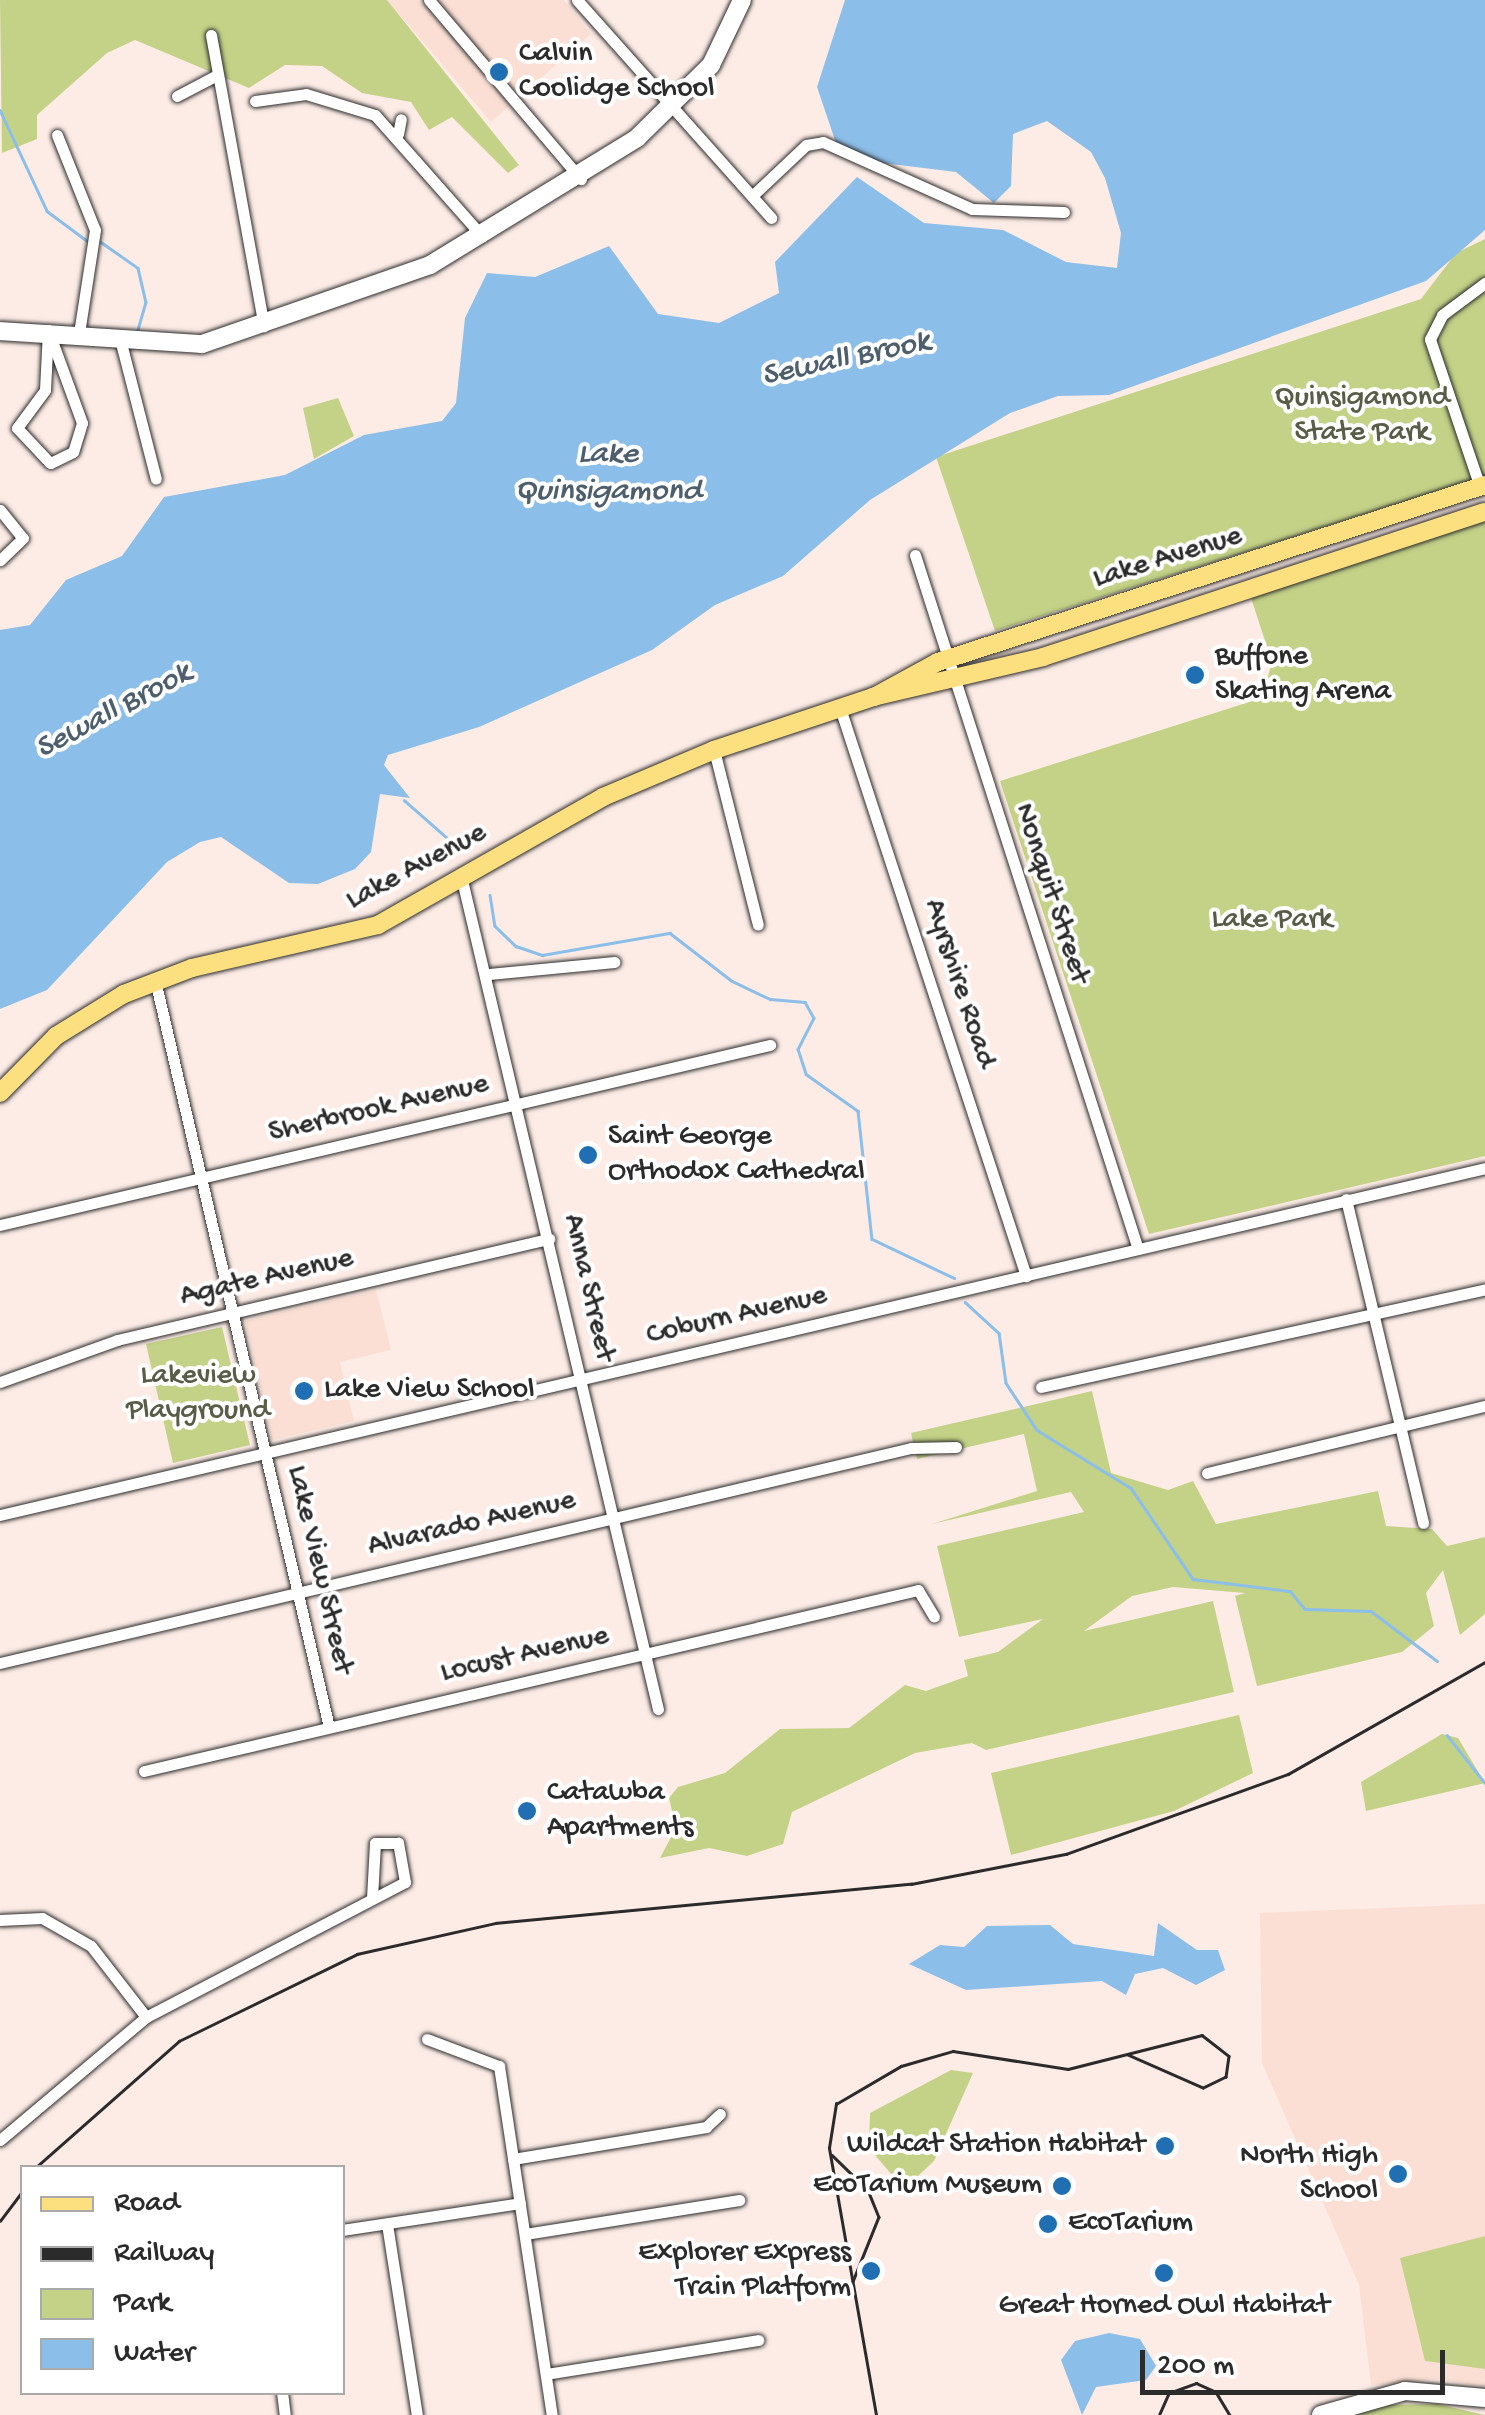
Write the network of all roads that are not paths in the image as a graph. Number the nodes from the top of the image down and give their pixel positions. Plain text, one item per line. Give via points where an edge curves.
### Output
1 (429, 0) edge
2 (577, 0) edge
3 (742, 0) edge
4 (211, 35) dead end
5 (217, 75) junction
6 (177, 96) dead end
7 (255, 101) dead end
8 (670, 108) junction
9 (401, 119) dead end
10 (398, 134) junction
11 (57, 136) dead end
12 (580, 179) junction
13 (752, 196) junction
14 (1064, 212) dead end
15 (772, 218) dead end
16 (482, 236) junction
17 (1485, 283) edge
18 (264, 326) junction
19 (48, 330) junction
20 (0, 332) edge
21 (79, 333) junction
22 (121, 343) junction
23 (156, 479) dead end
24 (1483, 491) edge
25 (0, 510) edge
26 (1485, 512) edge
27 (915, 555) dead end
28 (0, 560) edge
29 (949, 660) junction
30 (955, 680) junction
31 (873, 697) junction
32 (840, 708) junction
33 (714, 750) junction
34 (462, 880) junction
35 (758, 925) dead end
36 (614, 962) dead end
37 (489, 974) junction
38 (155, 980) junction
39 (770, 1045) dead end
40 (0, 1094) edge
41 (518, 1102) junction
42 (1485, 1168) edge
43 (202, 1177) junction
44 (1346, 1199) junction
45 (0, 1226) edge
46 (550, 1239) junction
47 (1138, 1249) junction
48 (1026, 1276) junction
49 (1485, 1289) edge
50 (234, 1312) junction
51 (1372, 1314) junction
52 (583, 1379) junction
53 (0, 1382) edge
54 (1041, 1388) dead end
55 (1485, 1406) edge
56 (1397, 1426) junction
57 (956, 1447) dead end
58 (266, 1453) junction
59 (1207, 1472) dead end
60 (0, 1515) edge
61 (616, 1517) junction
62 (1423, 1523) dead end
63 (297, 1592) junction
64 (934, 1616) dead end
65 (646, 1654) junction
66 (0, 1663) edge
67 (658, 1709) dead end
68 (329, 1727) junction
69 (144, 1770) dead end
70 (372, 1898) junction
71 (0, 1920) edge
72 (146, 2017) junction
73 (428, 2039) dead end
74 (720, 2114) dead end
75 (0, 2140) edge
76 (513, 2158) junction
77 (740, 2200) dead end
78 (520, 2203) junction
79 (386, 2224) junction
80 (345, 2230) edge
81 (524, 2234) junction
82 (758, 2340) dead end
83 (546, 2374) junction
84 (1485, 2398) edge
85 (418, 2415) edge
86 (552, 2415) edge
87 (1321, 2415) edge

1 - 12 street
2 - 8 street
3 - 8 main road via 711,65
4 - 5 street
5 - 6 street
5 - 18 street
7 - 10 street via 320,96 375,115
8 - 12 main road
8 - 13 street
9 - 10 street
10 - 16 street
11 - 21 street via 95,230
12 - 16 main road
13 - 14 street via 806,144 823,142 972,209
13 - 15 street
16 - 18 main road via 415,272
17 - 24 street via 1442,315 1430,340
18 - 22 main road via 190,346
19 - 19 street via 82,420 63,461 50,463 18,428 44,390
19 - 20 main road
19 - 21 main road
21 - 22 main road
22 - 23 street
24 - 29 main road, Lake Avenue
25 - 28 street via 22,538
26 - 30 main road, Lake Avenue
27 - 29 street, Nonquit Street
29 - 30 street, Nonquit Street
29 - 31 main road, Lake Avenue
30 - 31 main road, Lake Avenue
30 - 47 street, Nonquit Street
31 - 32 main road, Lake Avenue
32 - 33 main road, Lake Avenue
32 - 48 street, Ayrshire Road
33 - 34 main road, Lake Avenue via 603,797
33 - 35 street
34 - 37 street, Anna Street
34 - 38 main road, Lake Avenue via 346,937
36 - 37 street
37 - 41 street, Anna Street
38 - 40 main road, Lake Avenue via 71,1025
38 - 43 street
39 - 41 street, Sherbrook Avenue
41 - 43 street, Sherbrook Avenue
41 - 46 street, Anna Street
42 - 44 street, Coburn Avenue
43 - 45 street, Sherbrook Avenue
43 - 50 street, Lake View Street
44 - 47 street, Coburn Avenue
44 - 51 street
46 - 50 street, Agate Avenue
46 - 52 street, Anna Street
47 - 48 street, Coburn Avenue
48 - 52 street, Coburn Avenue
49 - 51 street
50 - 53 street, Agate Avenue
50 - 58 street, Lake View Street
51 - 54 street
51 - 56 street
52 - 58 street, Coburn Avenue
52 - 61 street, Anna Street
55 - 56 street
56 - 59 street
56 - 62 street
57 - 61 street, Alvarado Avenue via 911,1448
58 - 60 street, Coburn Avenue
58 - 63 street, Lake View Street
61 - 63 street, Alvarado Avenue
61 - 65 street, Anna Street
63 - 66 street, Alvarado Avenue
63 - 68 street, Lake View Street
64 - 65 street, Locust Avenue via 918,1590
65 - 67 street, Anna Street
65 - 68 street, Locust Avenue
68 - 69 street, Locust Avenue
70 - 70 street via 375,1843 398,1843 405,1882
70 - 72 street
71 - 72 street via 36,1916 91,1946
72 - 75 street
73 - 76 street via 499,2066
74 - 76 street via 706,2127
76 - 78 street
77 - 81 street
78 - 79 street
78 - 81 street
79 - 80 street
79 - 85 street
81 - 83 street
82 - 83 street
83 - 86 street
84 - 87 main road via 1405,2391

